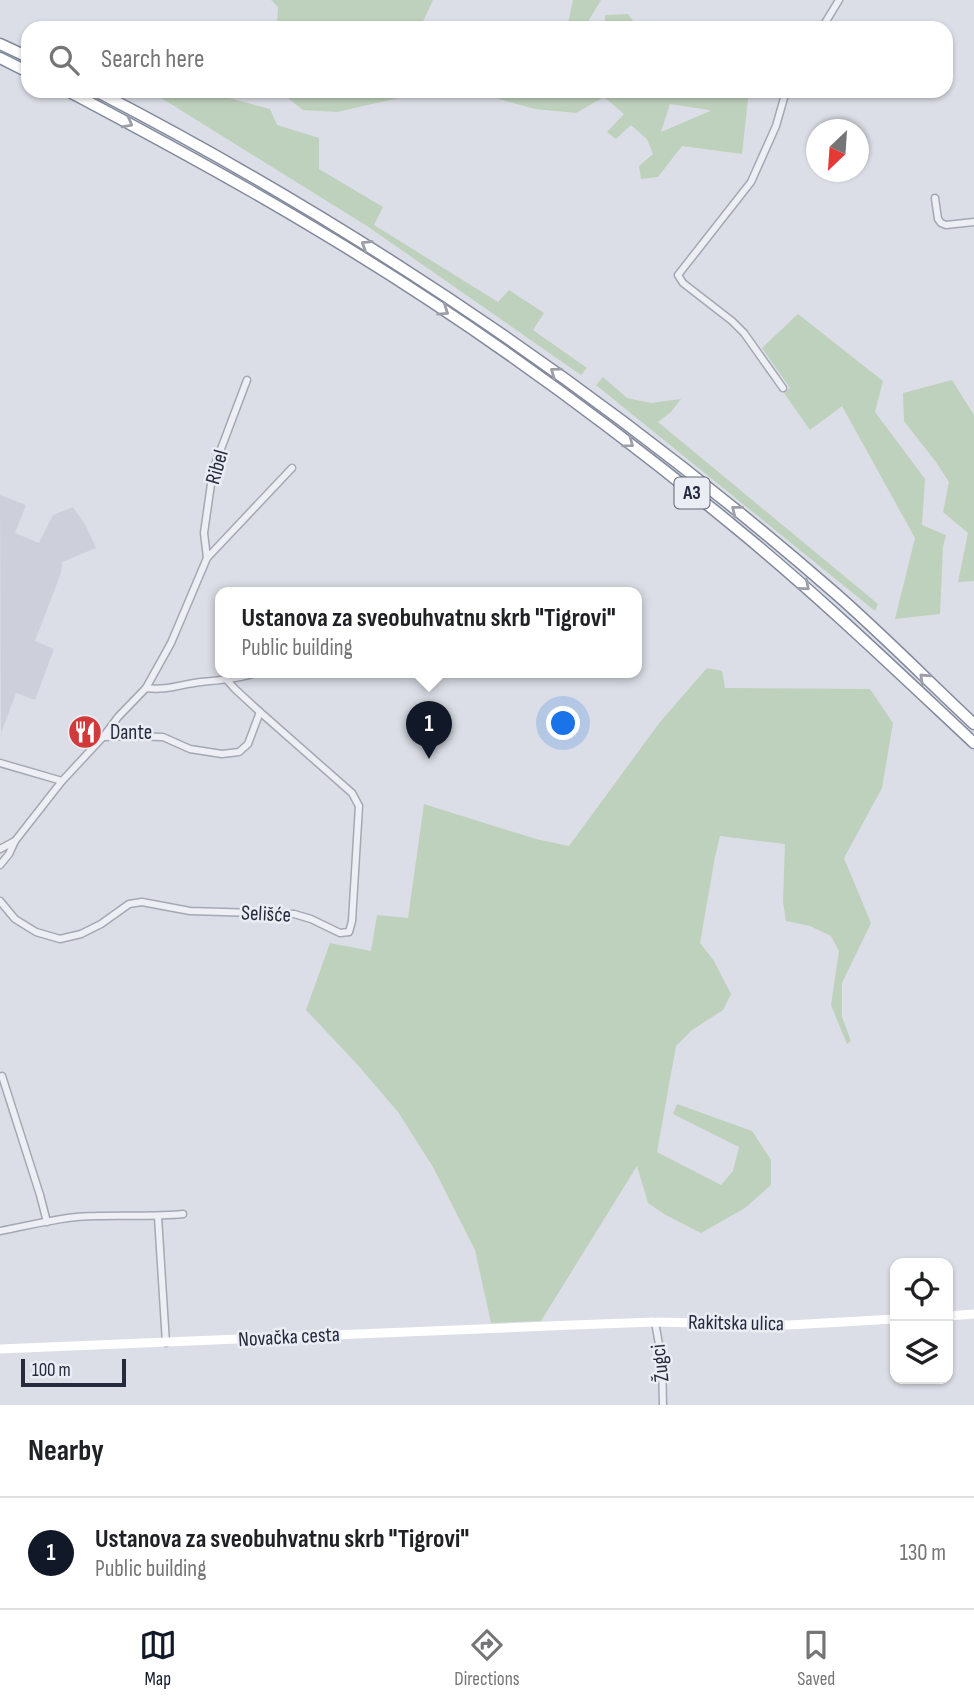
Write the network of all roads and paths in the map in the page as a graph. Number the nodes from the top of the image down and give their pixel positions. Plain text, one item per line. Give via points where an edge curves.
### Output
1 (839, 0) edge
2 (826, 21) edge
3 (0, 44) edge
4 (21, 54) edge
5 (0, 58) edge
6 (21, 68) edge
7 (81, 98) edge
8 (109, 98) edge
9 (784, 98) edge
10 (935, 198) dead end
11 (974, 222) edge
12 (247, 380) dead end
13 (783, 388) dead end
14 (292, 468) dead end
15 (206, 558) junction
16 (235, 678) edge
17 (227, 680) junction
18 (146, 688) junction
19 (260, 712) junction
20 (974, 724) edge
21 (103, 737) junction
22 (974, 743) edge
23 (0, 763) edge
24 (62, 781) junction
25 (15, 841) junction
26 (0, 849) edge
27 (0, 865) edge
28 (0, 901) edge
29 (2, 1076) dead end
30 (183, 1214) dead end
31 (158, 1217) junction
32 (47, 1222) junction
33 (0, 1231) edge
34 (974, 1314) edge
35 (953, 1316) edge
36 (890, 1319) edge
37 (654, 1322) junction
38 (577, 1324) joint
39 (166, 1343) junction
40 (0, 1349) edge
41 (663, 1405) edge

1 - 2 street
3 - 4 highway
5 - 6 highway
7 -> 22 highway, A3 via 321,231 518,361 647,457 822,600
20 -> 8 highway, A3 via 750,521 535,357 327,221
9 - 13 street via 751,182 678,275 744,333
10 - 11 street via 941,223
12 - 15 street, Ribel via 213,470 204,533
14 - 15 street, Ribel
15 - 18 street, Ribel via 171,643
16 - 17 street
17 - 18 street
17 - 19 street
18 - 21 street, Ribel
19 - 21 street via 248,744 239,752 190,749 163,737
19 - 28 street, Selišće via 352,793 359,806 349,932 330,930 294,914 190,911 142,902 129,904 81,934 60,939 15,919
21 - 24 street, Ribel
23 - 24 street
24 - 25 street, Ribel
25 - 26 street
25 - 27 street
29 - 32 street
30 - 31 street
31 - 32 street via 70,1217
31 - 39 street
32 - 33 street
34 - 35 street
36 - 37 street, Rakitska ulica via 789,1325
37 - 38 street, Rakitska ulica
37 - 41 street, Žugci via 662,1361
38 - 39 street, Novačka cesta
39 - 40 street, Novačka cesta

